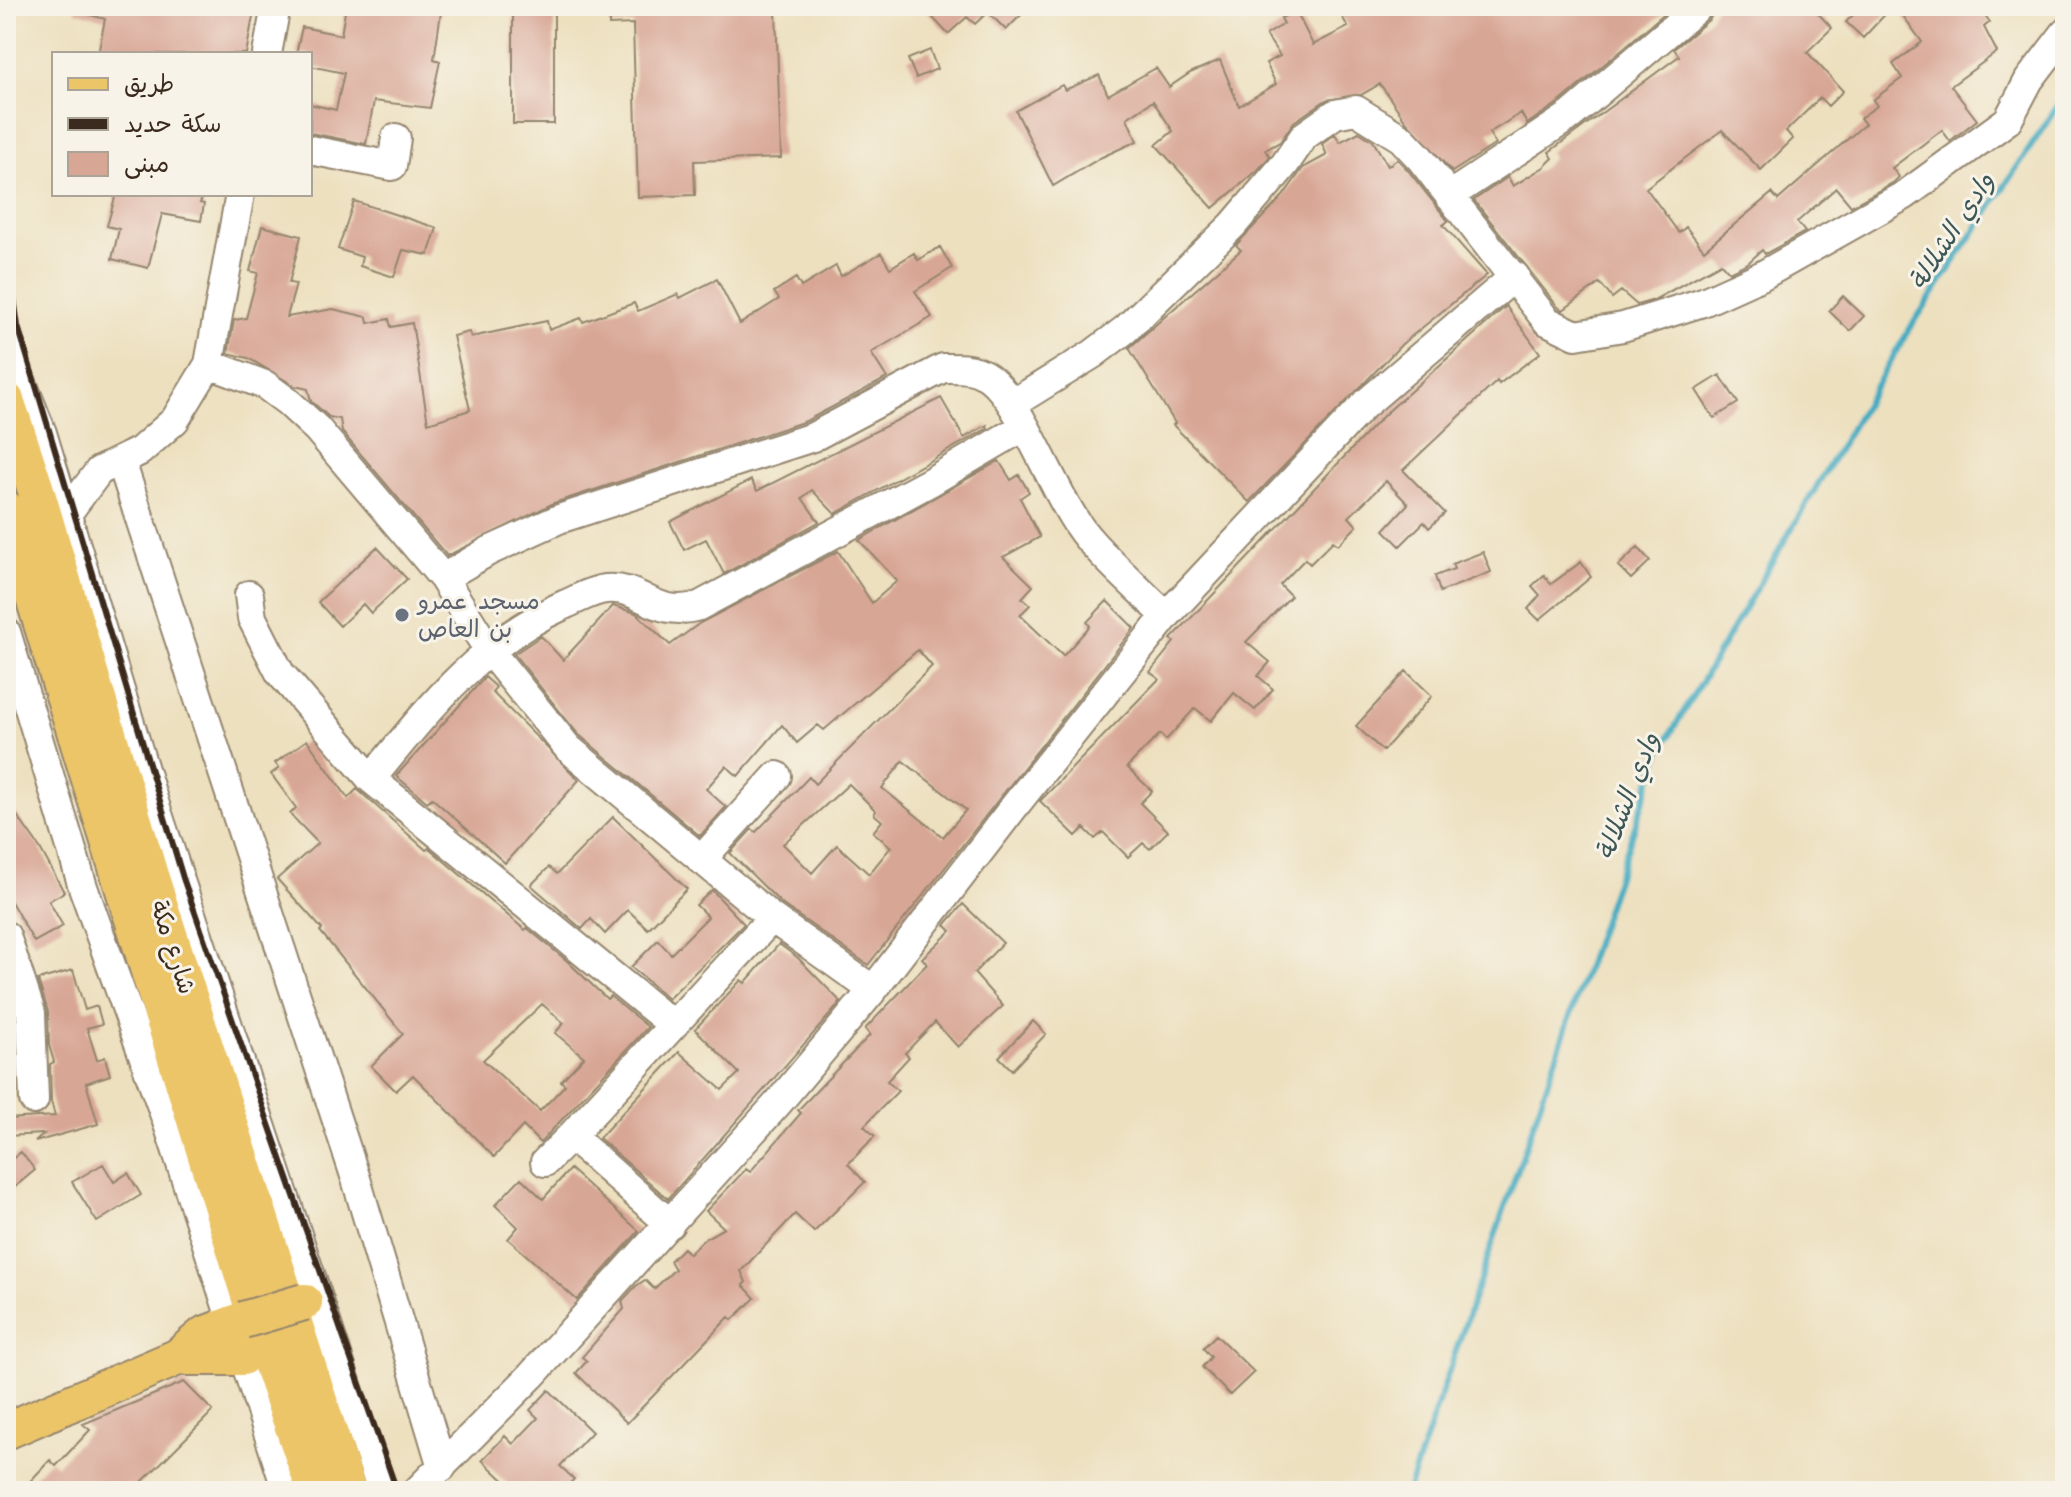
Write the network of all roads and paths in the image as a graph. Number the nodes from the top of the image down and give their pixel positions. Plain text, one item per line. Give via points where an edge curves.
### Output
1 (276, 6) edge
2 (1699, 6) edge
3 (2065, 33) edge
4 (267, 52) edge
5 (396, 138) dead end
6 (312, 150) edge
7 (240, 196) edge
8 (1449, 196) junction
9 (1515, 276) junction
10 (6, 343) edge
11 (209, 364) junction
12 (6, 400) edge
13 (1017, 415) junction
14 (47, 451) junction
15 (110, 466) junction
16 (6, 509) edge
17 (66, 515) junction
18 (443, 578) junction
19 (249, 595) dead end
20 (1166, 616) junction
21 (6, 632) edge
22 (488, 649) junction
23 (777, 776) dead end
24 (371, 779) junction
25 (701, 860) junction
26 (772, 918) junction
27 (7, 941) edge
28 (873, 990) junction
29 (673, 1025) junction
30 (34, 1100) dead end
31 (571, 1136) junction
32 (545, 1162) dead end
33 (670, 1224) junction
34 (311, 1300) junction
35 (236, 1321) junction
36 (178, 1357) junction
37 (242, 1357) junction
38 (6, 1431) edge
39 (442, 1467) junction
40 (287, 1491) edge
41 (315, 1491) edge
42 (348, 1491) edge
43 (382, 1491) edge
44 (417, 1491) edge

1 - 4 street
2 - 8 street via 1571,115
3 - 9 street via 2029,80 2008,120 1905,195 1763,275 1703,302 1623,327 1576,335 1547,321
5 - 6 street via 392,166
7 - 11 street
8 - 9 street
8 - 13 street via 1401,138 1356,110 1335,114 1304,136 1233,225 1126,329
9 - 20 street via 1364,405
10 - 14 street
11 - 15 street via 175,420 154,440
11 - 18 street via 265,385 288,402
12 - 42 main road, شارع مكة via 149,872
13 - 18 street via 987,376 966,368 943,368 813,437 559,519
13 - 20 street via 1088,538
13 - 22 street via 930,482 699,606 666,610 622,589 603,589 537,617
14 - 15 street
14 - 17 street
15 - 17 street
15 - 39 street via 361,1193
16 - 41 main road, شارع مكة via 20,539 259,1328
17 - 34 street
18 - 22 street
19 - 24 street via 252,618 280,673
20 - 28 street
21 - 35 street via 83,887
22 - 24 street via 431,706
22 - 25 street via 568,748
23 - 25 street
24 - 29 street
25 - 26 street
26 - 28 street
26 - 29 street
27 - 30 street via 31,1013
28 - 33 street
29 - 31 street
31 - 32 street
31 - 33 street
33 - 39 street
34 - 35 main road, bridge
34 - 43 street
35 - 36 main road via 204,1335
35 - 37 street
36 - 37 main road
36 - 38 main road
37 - 40 street
39 - 44 street

